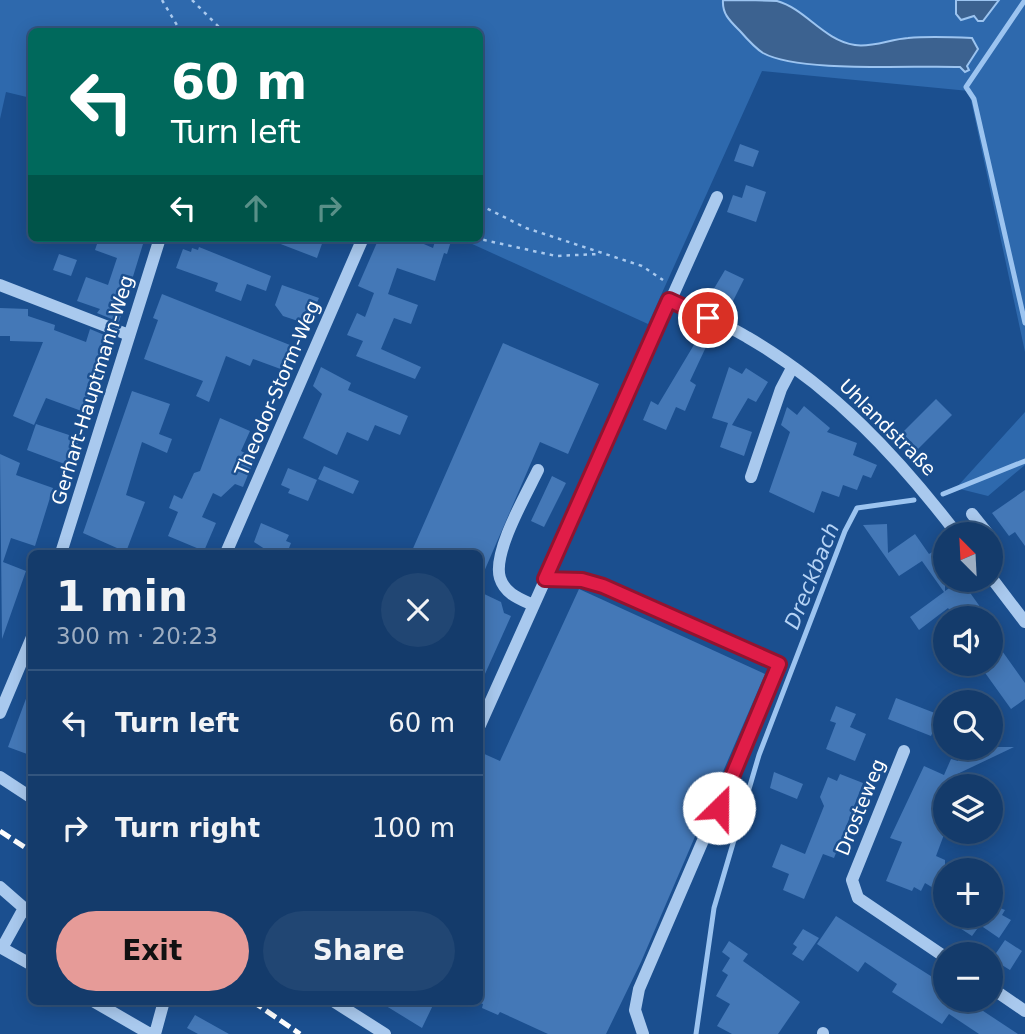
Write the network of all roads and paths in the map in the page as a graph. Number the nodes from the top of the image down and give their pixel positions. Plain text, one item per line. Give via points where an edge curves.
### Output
1 (162, 0) edge
2 (192, 0) edge
3 (179, 28) edge
4 (220, 28) edge
5 (717, 197) dead end
6 (483, 206) edge
7 (483, 240) edge
8 (159, 242) edge
9 (361, 242) edge
10 (602, 254) junction
11 (0, 285) edge
12 (674, 287) junction
13 (669, 300) junction
14 (129, 335) junction
15 (792, 368) junction
16 (538, 470) dead end
17 (751, 477) dead end
18 (972, 514) dead end
19 (948, 522) edge
20 (978, 522) edge
21 (62, 550) edge
22 (227, 550) edge
23 (545, 579) junction
24 (1002, 592) edge
25 (533, 605) junction
26 (1025, 622) edge
27 (28, 646) edge
28 (0, 713) edge
29 (483, 718) edge
30 (904, 751) dead end
31 (0, 778) edge
32 (28, 796) edge
33 (0, 887) edge
34 (27, 913) edge
35 (1, 948) edge
36 (933, 949) edge
37 (28, 963) edge
38 (1003, 996) edge
39 (100, 1005) edge
40 (163, 1005) edge
41 (353, 1007) edge
42 (1025, 1010) edge
43 (153, 1034) edge
44 (385, 1034) edge
45 (643, 1034) edge

1 - 3 path
2 - 4 path
5 - 12 street
6 - 10 path via 526,228
7 - 10 path via 556,256
8 - 14 street, Gerhart-Hauptmann-Weg
9 - 22 street, Theodor-Storm-Weg
10 - 12 path via 642,267
11 - 14 street
12 - 13 street
13 - 15 street, Uhlandstraße via 747,336
13 - 23 street
14 - 21 street, Gerhart-Hauptmann-Weg
15 - 17 street
15 - 19 street, Uhlandstraße via 837,399
16 - 25 street via 499,562 499,577 506,590
18 - 20 street
23 - 25 street
23 - 45 street via 603,586 779,664 639,989 635,1010
24 - 26 street
25 - 29 street
27 - 28 street
30 - 36 street, Drosteweg via 852,880 858,898
31 - 32 street
33 - 34 street
34 - 35 street
35 - 37 street
38 - 42 street
39 - 43 street
40 - 43 street
41 - 44 street

